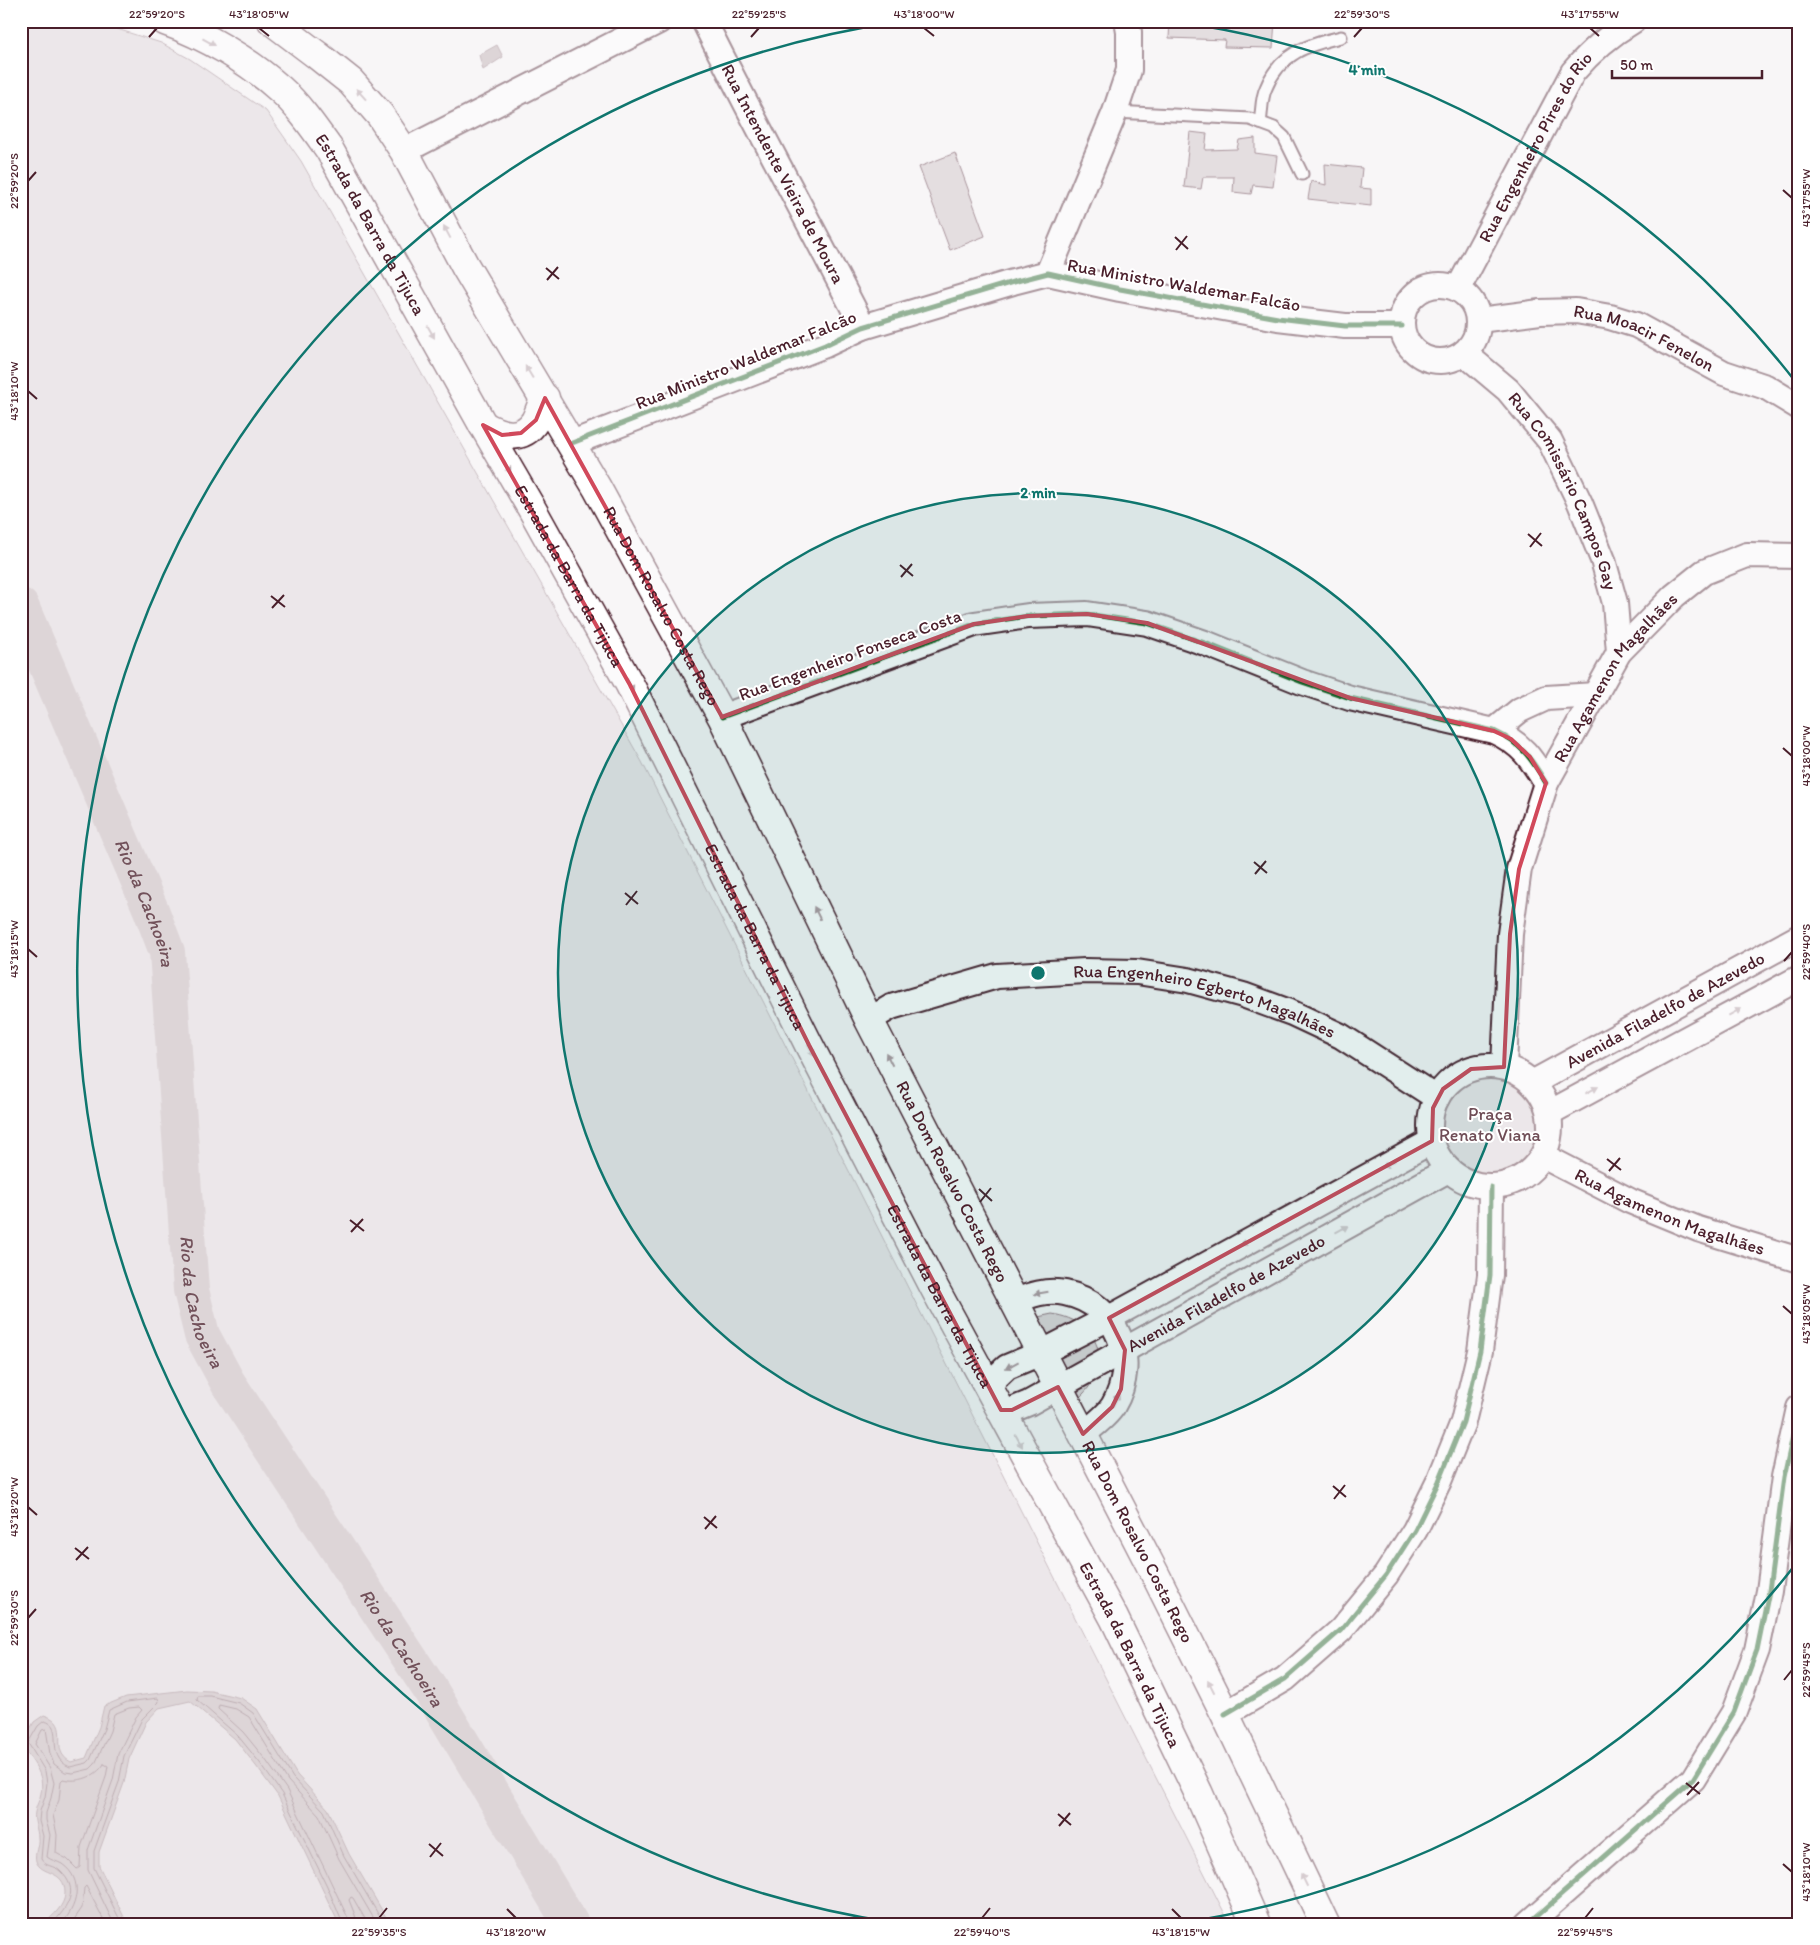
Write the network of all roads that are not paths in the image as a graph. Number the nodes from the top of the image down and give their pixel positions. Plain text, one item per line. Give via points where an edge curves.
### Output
1 (164, 21) edge
2 (272, 21) edge
3 (659, 21) edge
4 (704, 21) edge
5 (1127, 21) edge
6 (1632, 21) edge
7 (1341, 38) dead end
8 (1116, 112) junction
9 (1260, 123) junction
10 (404, 152) junction
11 (1302, 174) dead end
12 (1048, 273) junction
13 (1458, 289) junction
14 (1479, 320) junction
15 (1402, 326) junction
16 (863, 327) junction
17 (1464, 353) junction
18 (1799, 386) edge
19 (1766, 387) junction
20 (545, 398) junction
21 (1799, 407) edge
22 (482, 425) junction
23 (572, 443) junction
24 (1799, 556) edge
25 (1619, 652) junction
26 (1596, 695) junction
27 (722, 717) junction
28 (1494, 731) junction
29 (1546, 783) junction
30 (1799, 937) edge
31 (1799, 978) edge
32 (869, 1020) junction
33 (1504, 1067) junction
34 (1532, 1082) junction
35 (1437, 1098) junction
36 (1550, 1113) junction
37 (1432, 1141) junction
38 (1543, 1156) junction
39 (1448, 1170) junction
40 (1491, 1187) junction
41 (1799, 1260) edge
42 (1013, 1302) junction
43 (1109, 1318) junction
44 (1124, 1350) junction
45 (1041, 1353) junction
46 (988, 1385) junction
47 (1058, 1387) junction
48 (1799, 1408) edge
49 (1001, 1410) junction
50 (1083, 1434) junction
51 (1225, 1714) junction
52 (1256, 1924) edge
53 (1325, 1924) edge
54 (1528, 1924) edge

1 -> 22 main road, Estrada da Barra da Tijuca via 244,61 281,89 306,116 329,149
10 -> 2 main road via 380,115 351,82
3 - 10 street
4 - 16 street, Rua Intendente Vieira de Moura
5 - 8 street via 1130,32 1129,70
6 - 13 street, Rua Engenheiro Pires do Rio via 1590,52 1573,72
7 - 9 lane via 1315,43 1290,55 1265,88
8 - 9 lane via 1250,119
8 - 12 street
9 - 11 lane via 1274,128 1284,137
20 -> 10 main road via 465,266
12 - 15 street, Rua Ministro Waldemar Falcão via 1278,318 1345,326
12 - 16 street, Rua Ministro Waldemar Falcão
13 - 14 street via 1469,297
13 - 15 street via 1436,285 1414,294 1407,303
14 - 17 street via 1472,344
14 - 19 street, Rua Moacir Fenelon via 1540,312 1576,311 1610,316 1636,325 1724,373
15 - 17 street via 1404,338 1419,356 1448,360
16 - 23 street, Rua Ministro Waldemar Falcão via 826,345
17 - 25 street, Rua Comissário Campos Gay via 1508,390 1550,441 1580,502 1603,560 1614,603
18 - 19 street
19 - 21 street, Rua Moacir Fenelon
20 - 22 main road via 536,420 521,433 502,435
20 - 23 main road
22 -> 46 main road, Estrada da Barra da Tijuca via 630,685 809,1046
23 - 27 main road, Rua Dom Rosalvo Costa Rego
24 - 25 street, Rua Agamenon Magalhães via 1747,555 1704,572 1674,596
25 - 26 street, Rua Agamenon Magalhães
26 - 28 street via 1546,698 1520,710
26 - 29 street, Rua Agamenon Magalhães
27 - 28 street, Rua Engenheiro Fonseca Costa via 974,624 1028,616 1088,614 1147,623 1350,698
32 -> 27 main road, Rua Dom Rosalvo Costa Rego
28 - 29 street, Rua Engenheiro Fonseca Costa via 1511,739 1530,757
29 - 33 street, Rua Agamenon Magalhães via 1519,869 1510,934
30 - 34 street, Avenida Filadelfo de Azevedo
36 -> 31 street, Avenida Filadelfo de Azevedo
32 - 35 street, Rua Engenheiro Egberto Magalhães via 891,1007 997,976 1137,972 1188,980 1292,1013 1341,1036
42 -> 32 main road, Rua Dom Rosalvo Costa Rego
33 - 34 street
33 - 35 street via 1481,1066 1465,1072 1451,1081
34 - 36 street
35 - 37 street via 1431,1119
36 - 38 street via 1550,1135
37 - 39 street
37 -> 43 street, Avenida Filadelfo de Azevedo
38 - 40 street via 1521,1178
38 - 41 street, Rua Agamenon Magalhães via 1630,1201 1698,1229
39 - 40 street via 1464,1181
44 -> 39 street, Avenida Filadelfo de Azevedo
40 - 51 street via 1490,1275 1480,1351 1463,1422 1419,1522 1386,1575 1341,1630 1285,1679
43 -> 42 street via 1096,1306 1064,1292 1030,1295
42 - 45 main road, Rua Dom Rosalvo Costa Rego
43 - 44 street
43 - 45 street, Avenida Filadelfo de Azevedo
44 - 47 street, Avenida Filadelfo de Azevedo
50 -> 44 street via 1112,1407 1121,1389 1125,1370
45 -> 46 street, Avenida Filadelfo de Azevedo via 1007,1367
45 - 47 main road, Rua Dom Rosalvo Costa Rego
46 - 49 main road, Estrada da Barra da Tijuca
47 - 49 street, Avenida Filadelfo de Azevedo via 1022,1406
47 - 50 main road, Rua Dom Rosalvo Costa Rego
48 - 54 street via 1784,1477 1769,1591 1757,1650 1734,1712 1693,1779
49 -> 52 main road, Estrada da Barra da Tijuca via 1114,1618 1198,1792
51 -> 50 main road, Rua Dom Rosalvo Costa Rego
53 -> 51 main road, Rua Dom Rosalvo Costa Rego

